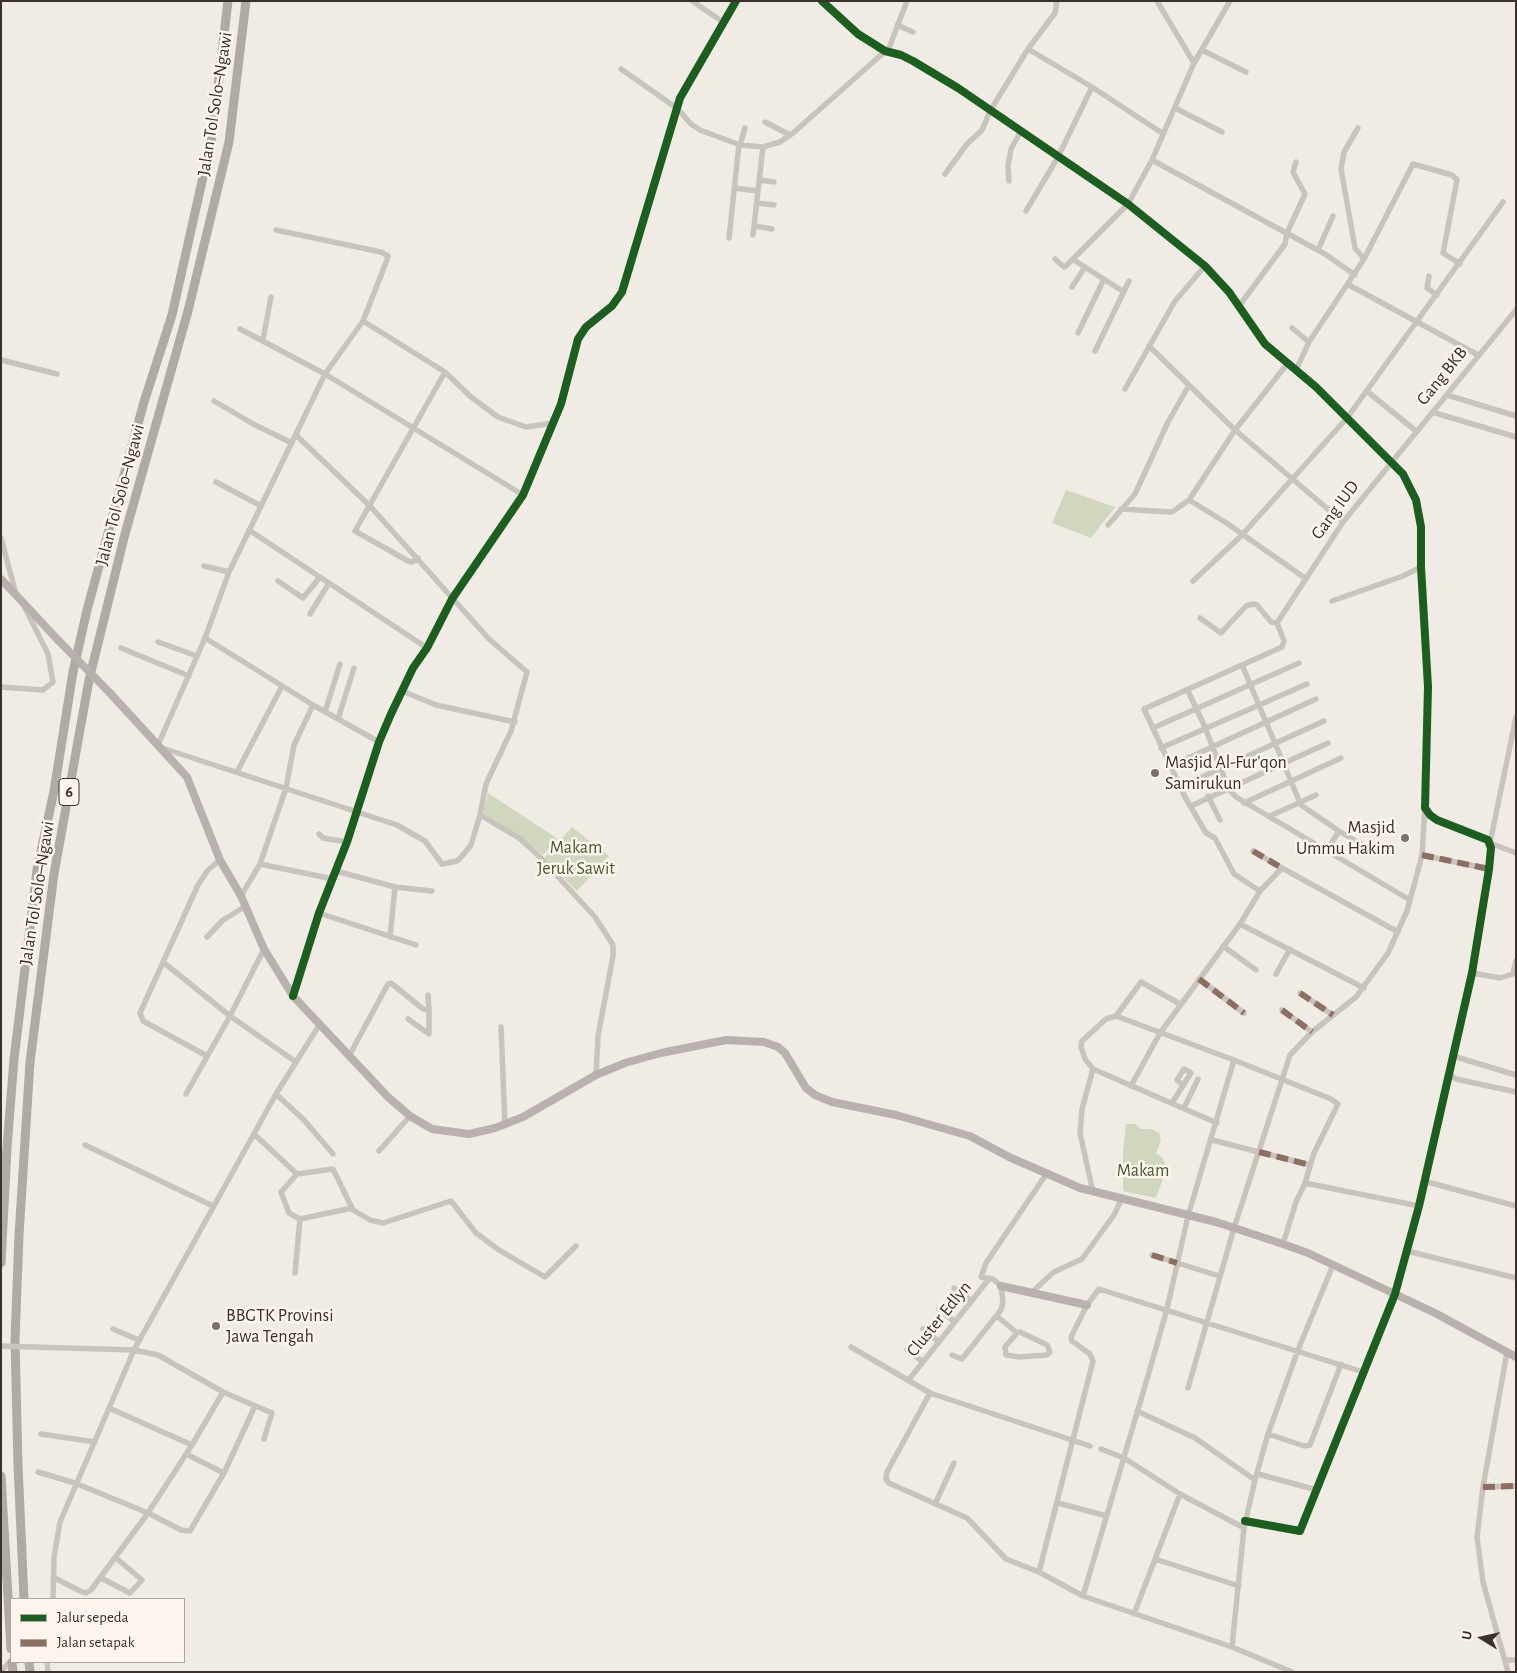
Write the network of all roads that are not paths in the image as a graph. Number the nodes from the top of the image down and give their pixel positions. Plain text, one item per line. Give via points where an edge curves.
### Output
1 (228, 1) edge
2 (246, 1) edge
3 (736, 1) edge
4 (822, 1) edge
5 (907, 1) edge
6 (1057, 1) edge
7 (1157, 1) edge
8 (1230, 1) edge
9 (695, 2) edge
10 (724, 22) junction
11 (897, 26) junction
12 (913, 32) dead end
13 (1028, 49) junction
14 (1202, 50) junction
15 (885, 51) junction
16 (1194, 63) junction
17 (621, 69) dead end
18 (1246, 72) dead end
19 (1092, 87) junction
20 (1174, 108) junction
21 (678, 109) junction
22 (990, 111) junction
23 (765, 122) dead end
24 (745, 128) dead end
25 (1358, 128) dead end
26 (1222, 132) dead end
27 (1020, 133) junction
28 (1162, 133) junction
29 (790, 135) junction
30 (740, 144) junction
31 (762, 147) junction
32 (1058, 157) junction
33 (1152, 160) junction
34 (1296, 162) dead end
35 (945, 174) dead end
36 (759, 180) junction
37 (1009, 181) dead end
38 (774, 182) dead end
39 (734, 188) junction
40 (758, 191) junction
41 (1503, 202) dead end
42 (757, 203) junction
43 (774, 204) dead end
44 (1128, 204) junction
45 (1026, 211) dead end
46 (1333, 216) dead end
47 (754, 226) junction
48 (772, 229) dead end
49 (276, 230) dead end
50 (1286, 233) junction
51 (753, 235) dead end
52 (729, 238) dead end
53 (1318, 250) junction
54 (1055, 259) dead end
55 (1364, 259) junction
56 (1074, 260) junction
57 (1460, 264) junction
58 (1205, 266) junction
59 (1084, 267) junction
60 (1355, 275) junction
61 (1429, 276) dead end
62 (1104, 279) junction
63 (1129, 282) dead end
64 (1348, 285) junction
65 (1072, 287) dead end
66 (1124, 292) junction
67 (1437, 295) junction
68 (271, 297) dead end
69 (1239, 306) junction
70 (1516, 310) edge
71 (363, 321) junction
72 (1417, 324) junction
73 (1292, 328) dead end
74 (240, 329) dead end
75 (1078, 333) dead end
76 (263, 340) junction
77 (1309, 342) junction
78 (1149, 346) junction
79 (1095, 351) dead end
80 (1478, 355) junction
81 (1, 360) edge
82 (1288, 363) junction
83 (1296, 370) junction
84 (445, 372) junction
85 (57, 374) dead end
86 (325, 374) junction
87 (1188, 387) junction
88 (1125, 388) dead end
89 (1368, 392) junction
90 (1447, 395) junction
91 (214, 401) dead end
92 (1432, 412) junction
93 (1516, 416) edge
94 (1347, 418) junction
95 (553, 423) junction
96 (414, 429) junction
97 (1235, 430) junction
98 (1416, 431) junction
99 (296, 435) junction
100 (1516, 437) edge
101 (292, 443) junction
102 (1390, 461) junction
103 (1291, 478) junction
104 (216, 482) dead end
105 (523, 495) junction
106 (1189, 500) junction
107 (261, 506) junction
108 (370, 506) junction
109 (1120, 509) junction
110 (1342, 522) junction
111 (1108, 524) dead end
112 (249, 530) junction
113 (1241, 536) junction
114 (1, 538) edge
115 (418, 558) junction
116 (204, 566) dead end
117 (1421, 567) junction
118 (229, 572) junction
119 (320, 577) junction
120 (1305, 578) junction
121 (1, 579) edge
122 (1193, 580) dead end
123 (278, 581) dead end
124 (329, 583) junction
125 (16, 595) junction
126 (452, 599) junction
127 (1332, 601) dead end
128 (23, 602) junction
129 (310, 614) dead end
130 (1200, 618) dead end
131 (1277, 623) junction
132 (205, 638) junction
133 (158, 642) dead end
134 (121, 648) dead end
135 (427, 648) junction
136 (197, 656) junction
137 (1299, 663) dead end
138 (340, 664) dead end
139 (1242, 666) junction
140 (354, 668) dead end
141 (189, 676) junction
142 (1250, 684) junction
143 (1307, 684) dead end
144 (282, 686) junction
145 (1, 687) edge
146 (1187, 689) junction
147 (402, 691) junction
148 (1316, 699) dead end
149 (1259, 704) junction
150 (312, 705) junction
151 (1197, 708) junction
152 (325, 712) junction
153 (1516, 717) edge
154 (338, 719) junction
155 (1324, 721) dead end
156 (515, 722) junction
157 (1268, 723) junction
158 (1205, 727) junction
159 (1153, 728) junction
160 (379, 742) junction
161 (1328, 743) dead end
162 (1276, 744) junction
163 (158, 746) junction
164 (1213, 746) junction
165 (1161, 748) junction
166 (1341, 758) dead end
167 (1284, 762) junction
168 (1171, 766) junction
169 (1221, 767) junction
170 (237, 772) junction
171 (1292, 782) junction
172 (1180, 786) junction
173 (286, 788) junction
174 (1228, 788) junction
175 (1316, 795) dead end
176 (1208, 796) junction
177 (1300, 802) junction
178 (1244, 803) junction
179 (1191, 806) junction
180 (1425, 808) junction
181 (357, 811) junction
182 (480, 816) junction
183 (1270, 816) junction
184 (1220, 820) dead end
185 (1339, 831) junction
186 (319, 834) dead end
187 (347, 842) junction
188 (1490, 843) junction
189 (1327, 850) junction
190 (1253, 851) dead end
191 (1516, 853) edge
192 (1377, 854) dead end
193 (1422, 855) junction
194 (220, 860) junction
195 (260, 864) junction
196 (1282, 868) junction
197 (1489, 868) junction
198 (336, 871) junction
199 (333, 879) junction
200 (395, 887) junction
201 (432, 891) dead end
202 (1260, 891) junction
203 (241, 896) junction
204 (1410, 900) junction
205 (246, 906) junction
206 (319, 914) junction
207 (1240, 924) junction
208 (1398, 932) junction
209 (207, 937) dead end
210 (390, 938) junction
211 (416, 945) dead end
212 (1223, 946) junction
213 (264, 949) junction
214 (1290, 950) junction
215 (1516, 961) edge
216 (162, 962) junction
217 (1256, 970) dead end
218 (1472, 973) junction
219 (1515, 973) edge
220 (1276, 974) dead end
221 (1199, 979) junction
222 (1364, 988) junction
223 (1300, 993) dead end
224 (428, 995) dead end
225 (293, 996) junction
226 (1180, 1004) junction
227 (1282, 1010) dead end
228 (429, 1011) junction
229 (1244, 1013) dead end
230 (1333, 1015) junction
231 (230, 1016) junction
232 (1116, 1016) junction
233 (408, 1019) dead end
234 (320, 1024) junction
235 (501, 1027) dead end
236 (1312, 1032) junction
237 (1160, 1033) junction
238 (207, 1056) junction
239 (349, 1056) junction
240 (1453, 1056) junction
241 (1234, 1060) junction
242 (296, 1062) junction
243 (1093, 1069) junction
244 (1450, 1074) junction
245 (596, 1075) junction
246 (1516, 1075) edge
247 (1198, 1079) dead end
248 (1282, 1079) junction
249 (1183, 1085) dead end
250 (1131, 1086) junction
251 (1516, 1092) edge
252 (186, 1094) dead end
253 (276, 1094) junction
254 (1172, 1103) junction
255 (1184, 1108) junction
256 (410, 1116) junction
257 (1217, 1123) junction
258 (505, 1125) junction
259 (254, 1134) junction
260 (1212, 1140) junction
261 (85, 1144) dead end
262 (379, 1151) dead end
263 (1259, 1152) junction
264 (333, 1154) dead end
265 (1310, 1165) junction
266 (1047, 1173) junction
267 (297, 1174) junction
268 (1424, 1181) junction
269 (1305, 1183) junction
270 (1093, 1192) junction
271 (1121, 1200) junction
272 (213, 1206) junction
273 (1419, 1206) junction
274 (1516, 1206) edge
275 (352, 1208) junction
276 (1188, 1216) junction
277 (300, 1219) junction
278 (1234, 1228) junction
279 (1283, 1244) junction
280 (576, 1246) dead end
281 (1407, 1250) junction
282 (1152, 1255) dead end
283 (1, 1263) edge
284 (1177, 1263) junction
285 (1333, 1265) junction
286 (295, 1273) dead end
287 (1219, 1276) junction
288 (1516, 1278) edge
289 (989, 1279) junction
290 (1001, 1286) junction
291 (954, 1288) dead end
292 (1032, 1292) junction
293 (1395, 1294) junction
294 (972, 1302) junction
295 (1087, 1305) junction
296 (939, 1309) dead end
297 (1167, 1309) junction
298 (997, 1316) junction
299 (955, 1322) junction
300 (1207, 1322) junction
301 (113, 1329) dead end
302 (923, 1329) dead end
303 (1017, 1333) junction
304 (139, 1340) junction
305 (939, 1342) junction
306 (1, 1346) edge
307 (850, 1347) dead end
308 (134, 1350) junction
309 (907, 1350) dead end
310 (1298, 1350) junction
311 (1508, 1352) junction
312 (952, 1355) dead end
313 (1516, 1357) edge
314 (922, 1362) junction
315 (1341, 1364) junction
316 (1362, 1372) junction
317 (911, 1377) dead end
318 (1188, 1388) dead end
319 (223, 1392) junction
320 (930, 1394) junction
321 (255, 1406) junction
322 (109, 1408) junction
323 (1137, 1411) junction
324 (41, 1434) dead end
325 (1268, 1434) junction
326 (264, 1438) dead end
327 (1073, 1440) junction
328 (95, 1442) junction
329 (192, 1445) junction
330 (1090, 1446) dead end
331 (1101, 1449) dead end
332 (186, 1454) junction
333 (1124, 1458) junction
334 (954, 1463) dead end
335 (38, 1472) dead end
336 (224, 1473) junction
337 (1, 1476) edge
338 (1256, 1477) junction
339 (75, 1483) junction
340 (1516, 1486) edge
341 (1483, 1487) junction
342 (1317, 1490) junction
343 (1180, 1494) junction
344 (1058, 1503) junction
345 (935, 1504) junction
346 (148, 1513) junction
347 (1107, 1516) junction
348 (1245, 1521) junction
349 (1244, 1528) junction
350 (116, 1558) junction
351 (1155, 1559) junction
352 (1038, 1572) junction
353 (53, 1577) junction
354 (101, 1578) junction
355 (1239, 1586) junction
356 (1082, 1596) junction
357 (24, 1598) edge
358 (53, 1598) edge
359 (1134, 1614) junction
360 (10, 1632) edge
361 (1232, 1647) junction
362 (1506, 1660) junction
363 (1516, 1660) edge
364 (1292, 1672) edge
365 (1508, 1672) edge

1 - 283 highway, Jalan Tol Solo–Ngawi / 6 via 212,137 172,315 87,610 37,870 14,1059
2 - 357 highway, Jalan Tol Solo–Ngawi / 6 via 229,142 188,311 125,534 89,680 52,884 30,1062 18,1254 18,1465
3 - 10 street
4 - 15 street via 850,29
5 - 11 street
6 - 13 street via 1055,13
7 - 16 street
8 - 14 street
9 - 10 street
10 - 21 street via 685,87
11 - 12 street
11 - 15 street
13 - 19 street
13 - 22 street
14 - 16 street
14 - 18 street
15 - 22 street via 912,60
15 - 29 street
16 - 20 street
17 - 21 street
19 - 28 street
19 - 32 street
20 - 26 street
20 - 28 street
21 - 30 street via 700,130
21 - 95 street via 625,286 612,306 586,327 578,339
22 - 27 street
22 - 35 street via 982,130
23 - 29 street
24 - 30 street
25 - 55 street via 1344,152 1341,169 1355,248
27 - 32 street
27 - 37 street via 1011,149
28 - 33 street
29 - 31 street
30 - 31 street
30 - 39 street
31 - 36 street
32 - 44 street
32 - 45 street
33 - 44 street
33 - 50 street
34 - 50 street via 1293,170 1308,193
36 - 38 street
36 - 40 street
39 - 40 street
39 - 52 street
40 - 42 street
41 - 57 street
42 - 43 street
42 - 47 street
44 - 56 street
44 - 58 street
46 - 53 street
47 - 48 street
47 - 51 street
49 - 71 street via 388,256
50 - 53 street
50 - 69 street via 1285,244
53 - 60 street
54 - 56 street via 1064,267
55 - 57 street via 1403,181 1416,163 1452,175 1457,180 1443,253
55 - 60 street
56 - 59 street
57 - 67 street
58 - 69 street
58 - 78 street via 1175,301
59 - 62 street
59 - 65 street
60 - 64 street
61 - 67 street via 1427,288
62 - 66 street
62 - 75 street
63 - 66 street
64 - 72 street
64 - 77 street
66 - 79 street
67 - 72 street
68 - 76 street
69 - 82 street via 1265,344
70 - 80 street, Gang BKB
71 - 84 street
71 - 86 street
72 - 80 street
72 - 89 street
73 - 77 street
74 - 76 street
76 - 86 street
77 - 83 street
78 - 87 street
78 - 88 street
80 - 90 street, Gang BKB
81 - 85 street
82 - 83 street
82 - 97 street
83 - 94 street
84 - 95 street via 471,398 498,417 526,427
84 - 96 street
86 - 96 street
86 - 99 street
87 - 97 street
87 - 109 street via 1134,494
89 - 94 street
89 - 98 street
90 - 92 street, Gang BKB
90 - 93 street
91 - 101 street
92 - 98 street, Gang BKB
92 - 100 street
94 - 102 street
94 - 103 street
95 - 105 street
96 - 105 street
96 - 108 street
97 - 103 street
97 - 106 street
98 - 102 street, Gang BKB
99 - 101 street
99 - 108 street
101 - 107 street
102 - 110 street, Gang IUD
102 - 117 street via 1403,474 1416,500 1421,527
103 - 110 street
103 - 113 street
104 - 107 street
105 - 126 street
106 - 109 street via 1172,512
106 - 113 street
107 - 112 street
108 - 115 street
108 - 115 street via 355,531 408,561
109 - 111 street
110 - 120 street, Gang IUD
112 - 118 street
112 - 119 street
113 - 120 street
113 - 122 street
114 - 125 street
115 - 126 street
116 - 118 street
117 - 127 street
117 - 180 street via 1428,687
118 - 132 street
119 - 123 street via 303,598
119 - 124 street
120 - 131 street, Gang IUD
121 - 125 main road
124 - 129 street
124 - 135 street
125 - 128 main road
126 - 135 street
126 - 156 street via 489,640 527,672
128 - 145 street via 48,654 53,682 43,690
128 - 163 main road, bridge
130 - 131 street via 1221,633 1246,606 1253,604 1258,605 1271,622
131 - 139 street via 1283,645
132 - 136 street
132 - 144 street
133 - 136 street
134 - 141 street
135 - 147 street
136 - 141 street
137 - 142 street
138 - 152 street
139 - 142 street
139 - 146 street
140 - 154 street
141 - 163 street
142 - 149 street
142 - 151 street
143 - 149 street
144 - 150 street
144 - 170 street
146 - 151 street
146 - 159 street via 1145,708
147 - 156 street via 443,707
147 - 160 street
148 - 157 street
149 - 157 street
149 - 158 street
150 - 152 street
150 - 173 street via 294,745
151 - 158 street
151 - 159 street
152 - 154 street
153 - 188 street
154 - 160 street
155 - 162 street
156 - 182 street via 489,775
157 - 162 street
157 - 164 street
158 - 164 street
158 - 165 street
159 - 165 street
160 - 181 street
161 - 167 street
162 - 167 street
162 - 169 street
163 - 170 street
163 - 194 main road via 181,769 192,786
164 - 168 street
164 - 169 street
165 - 168 street
166 - 171 street
167 - 171 street
167 - 174 street
168 - 172 street
169 - 172 street
169 - 174 street
170 - 173 street
171 - 177 street
171 - 178 street
172 - 179 street
173 - 181 street
173 - 195 street
174 - 176 street
174 - 178 street
175 - 177 street
176 - 179 street
176 - 184 street
177 - 183 street
177 - 185 street
178 - 183 street
179 - 202 street via 1206,833 1215,838 1234,874
180 - 188 street via 1438,820 1485,837
180 - 193 street
181 - 182 street via 415,834 425,841 442,864 457,862 471,845
181 - 187 street
182 - 245 street via 519,838 539,856 595,917 613,946 614,956 598,1036
183 - 189 street
185 - 189 street
185 - 192 street
186 - 187 street
187 - 198 street
188 - 191 street
188 - 197 street
189 - 204 street
190 - 196 street
193 - 197 street
193 - 204 street
194 - 203 main road
194 - 216 street via 204,874
195 - 199 street
195 - 203 street
196 - 202 street
196 - 208 street
197 - 218 street
198 - 199 street
198 - 200 street
199 - 206 street
200 - 201 street
200 - 210 street
202 - 207 street
203 - 205 main road
204 - 208 street
205 - 209 street via 223,920
205 - 213 main road
206 - 210 street
206 - 225 street
207 - 212 street
207 - 214 street
208 - 222 street
210 - 211 street
212 - 217 street
212 - 221 street
213 - 225 main road
213 - 231 street
214 - 220 street
214 - 222 street
215 - 219 street
216 - 231 street
216 - 238 street via 141,1008 143,1021
218 - 219 street via 1500,978
218 - 240 street
221 - 226 street
221 - 229 street
222 - 230 street
223 - 230 street
224 - 228 street
225 - 234 main road
226 - 232 street via 1141,982
226 - 237 street
227 - 236 street
228 - 233 street via 429,1034
228 - 239 street via 388,984
230 - 236 street
231 - 238 street
231 - 242 street
232 - 237 street
232 - 243 street via 1106,1019 1082,1041 1085,1059
234 - 239 main road
234 - 242 street
235 - 258 street
236 - 248 street via 1290,1055
237 - 241 street
237 - 250 street
238 - 252 street
239 - 256 main road
240 - 244 street
240 - 246 street
241 - 248 street
241 - 257 street
242 - 253 street
243 - 250 street
243 - 270 street via 1082,1109 1080,1133
244 - 251 street via 1456,1079
244 - 268 street
245 - 258 main road
245 - 266 main road via 625,1063 707,1043 726,1040 764,1042 785,1053 809,1091 832,1102 896,1115 970,1136 1009,1158
247 - 255 street
248 - 263 street
248 - 265 street via 1338,1104
249 - 254 street
250 - 254 street
253 - 259 street
253 - 264 street
254 - 255 street
255 - 257 street
256 - 258 main road via 432,1129 458,1134
256 - 262 street
257 - 260 street
259 - 267 street
259 - 272 street
260 - 263 street
260 - 276 street
261 - 272 street
263 - 265 street
263 - 278 street
265 - 269 street
266 - 270 main road
266 - 289 street via 986,1263 980,1277
267 - 275 street via 333,1168
267 - 277 street via 282,1192 288,1213
268 - 273 street
268 - 274 street
269 - 273 street
269 - 279 street
270 - 271 main road
271 - 276 main road
271 - 292 street via 1082,1259 1054,1272
272 - 304 street
273 - 281 street
275 - 277 street
275 - 280 street via 364,1218 384,1223 451,1200 476,1232 499,1250 545,1277
276 - 278 main road
276 - 284 street
277 - 286 street
278 - 279 main road
278 - 287 street
279 - 285 main road
281 - 288 street
281 - 293 street
282 - 284 street
284 - 287 street
284 - 297 street
285 - 293 main road
285 - 310 street
287 - 300 street
289 - 290 street
289 - 294 street, Cluster Edlyn
290 - 292 main road
290 - 298 street via 1003,1306
291 - 294 street
292 - 295 main road
293 - 311 main road
293 - 316 street
294 - 299 street, Cluster Edlyn
295 - 297 street via 1100,1288
295 - 327 street via 1071,1337 1090,1354 1093,1361
296 - 299 street
297 - 300 street
297 - 323 street
298 - 303 street
298 - 312 street via 962,1359
299 - 305 street, Cluster Edlyn
300 - 310 street
300 - 318 street
301 - 304 street
302 - 305 street
303 - 303 street via 1047,1345 1050,1352 1019,1357 1006,1355 1005,1347
304 - 308 street
305 - 314 street, Cluster Edlyn
306 - 308 street, bridge
307 - 320 street
308 - 319 street via 158,1355
308 - 322 street
309 - 314 street
310 - 315 street
310 - 325 street
311 - 313 main road
311 - 341 street
314 - 317 street, Cluster Edlyn
315 - 316 street
315 - 325 street via 1311,1444 1304,1446
316 - 342 street
319 - 321 street
319 - 329 street
320 - 327 street
320 - 345 street via 886,1476 889,1483
321 - 326 street via 272,1413
321 - 336 street
322 - 328 street
322 - 329 street
323 - 333 street
323 - 338 street via 1195,1438
324 - 328 street
325 - 338 street
327 - 330 street
327 - 344 street
328 - 339 street
329 - 332 street
331 - 333 street
332 - 336 street
332 - 346 street
333 - 343 street
333 - 347 street
334 - 345 street
335 - 339 street
336 - 346 street via 190,1531 181,1530
337 - 360 highway
338 - 342 street
338 - 348 street
339 - 346 street
339 - 353 street via 56,1539
340 - 341 street
341 - 362 street via 1477,1526 1478,1556
342 - 348 street via 1300,1531
343 - 349 street
343 - 351 street
344 - 347 street
344 - 352 street
345 - 352 street via 967,1518 1006,1558
346 - 350 street
347 - 356 street
348 - 349 street
349 - 355 street
350 - 354 street
350 - 354 street via 142,1580 130,1593
351 - 355 street
351 - 359 street
352 - 356 street
353 - 354 street via 86,1593
353 - 358 street
355 - 361 street
356 - 359 street
359 - 361 street
361 - 364 street
362 - 363 street
362 - 365 street

